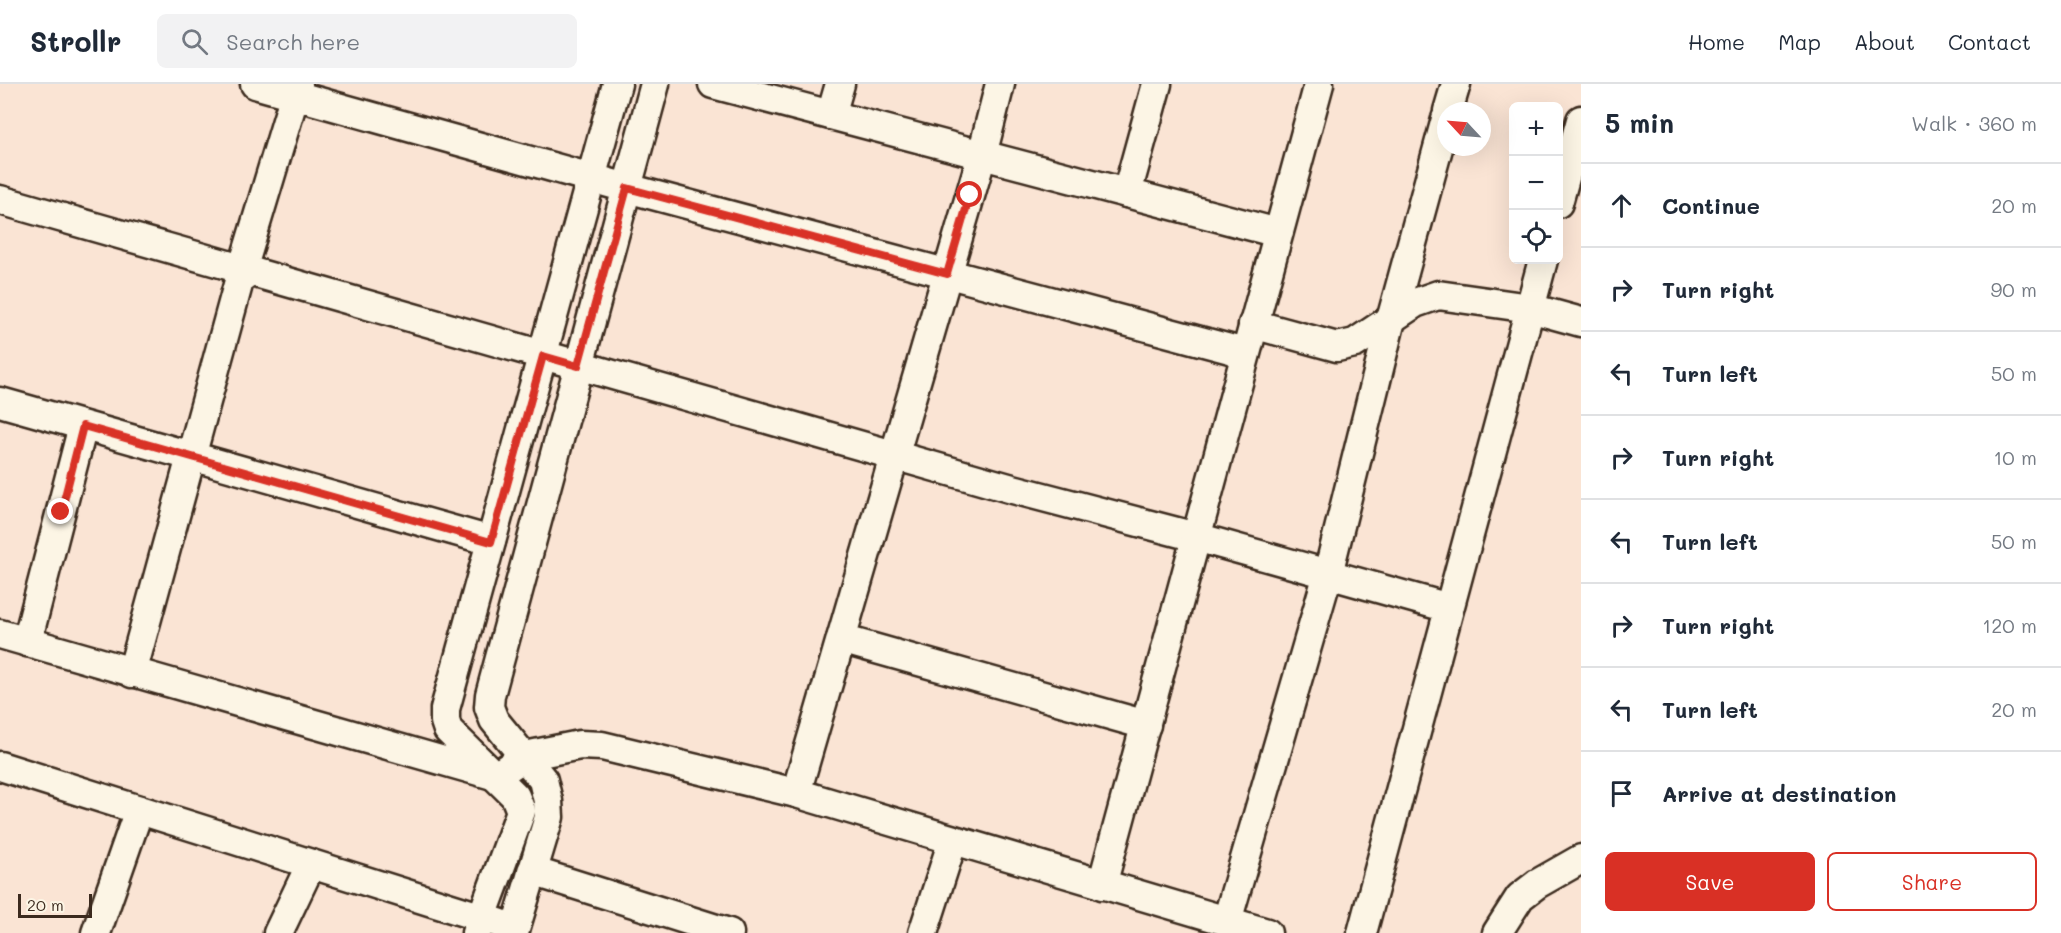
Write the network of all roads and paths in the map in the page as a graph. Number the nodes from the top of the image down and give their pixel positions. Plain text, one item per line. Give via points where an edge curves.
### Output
1 (255, 84) edge
2 (617, 84) edge
3 (656, 84) edge
4 (713, 84) edge
5 (840, 84) edge
6 (1000, 84) edge
7 (1157, 84) edge
8 (1319, 84) edge
9 (1456, 84) edge
10 (296, 89) edge
11 (1451, 102) edge
12 (831, 116) junction
13 (1581, 120) edge
14 (1437, 152) edge
15 (982, 155) junction
16 (592, 178) junction
17 (627, 188) junction
18 (1127, 193) junction
19 (1568, 194) edge
20 (0, 200) edge
21 (1278, 234) junction
22 (1542, 264) edge
23 (242, 270) junction
24 (947, 274) junction
25 (1530, 309) junction
26 (1391, 320) junction
27 (1581, 322) edge
28 (1253, 324) junction
29 (1245, 353) junction
30 (543, 356) junction
31 (578, 366) junction
32 (0, 402) edge
33 (83, 426) junction
34 (192, 456) junction
35 (894, 456) junction
36 (1196, 537) junction
37 (491, 542) junction
38 (1328, 574) junction
39 (1449, 608) junction
40 (0, 634) edge
41 (841, 639) junction
42 (27, 642) junction
43 (132, 673) junction
44 (1146, 725) junction
45 (525, 756) junction
46 (0, 766) edge
47 (496, 776) junction
48 (796, 793) junction
49 (139, 810) junction
50 (953, 840) junction
51 (1581, 859) edge
52 (311, 864) junction
53 (532, 871) junction
54 (1102, 885) junction
55 (1227, 921) junction
56 (479, 925) edge
57 (515, 931) edge
58 (96, 933) edge
59 (278, 933) edge
60 (729, 933) edge
61 (923, 933) edge
62 (1267, 933) edge
63 (1362, 933) edge
64 (1497, 933) edge

1 - 10 street
2 - 16 street
3 - 17 street
4 - 12 street
5 - 12 street
6 - 15 street
7 - 18 street
8 - 21 street
9 - 11 street
10 - 16 street
10 - 23 street
12 - 15 street
13 - 19 street
14 - 26 street
15 - 18 street
15 - 24 street
16 - 17 street
16 - 30 street
17 - 24 street
17 - 31 street
18 - 21 street
20 - 23 street
21 - 28 street
22 - 25 street
23 - 30 street
23 - 34 street
24 - 29 street
24 - 35 street
25 - 26 street via 1438,295 1415,303
25 - 27 street
25 - 39 street
26 - 28 street via 1355,343 1337,347
26 - 38 street
28 - 29 street
29 - 36 street
30 - 31 street
30 - 37 street
31 - 35 street
31 - 45 street via 490,695 494,720
32 - 33 street
33 - 34 street
33 - 42 street
34 - 37 street
34 - 43 street
35 - 36 street
35 - 41 street
36 - 38 street
36 - 44 street
37 - 47 street via 445,721 448,730
38 - 39 street
38 - 55 street
39 - 63 street
40 - 42 street
41 - 44 street
41 - 48 street
42 - 43 street
43 - 47 street
44 - 54 street
45 - 47 street
45 - 48 street via 580,745 602,746
45 - 53 street via 543,780 549,817
46 - 49 street
47 - 56 street via 514,796 521,811
48 - 50 street
49 - 52 street
49 - 58 street
50 - 54 street
50 - 61 street
51 - 64 street via 1520,897
52 - 56 street
52 - 59 street
53 - 57 street
53 - 60 street
54 - 55 street
55 - 62 street
56 - 57 street

